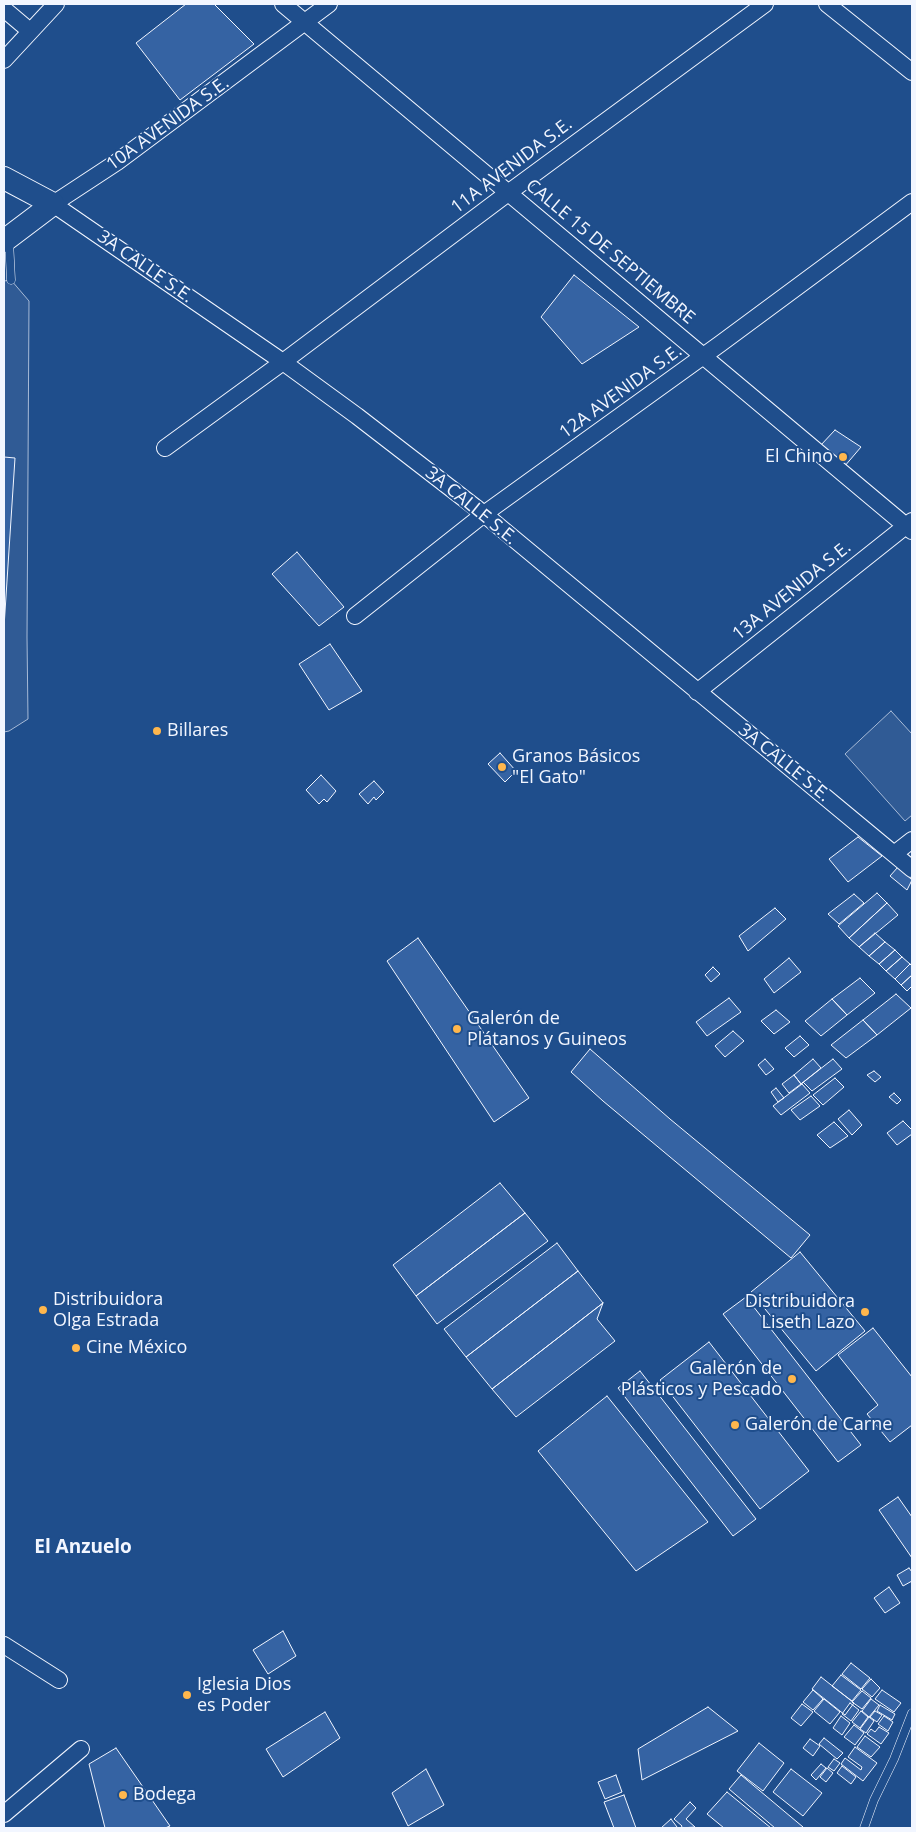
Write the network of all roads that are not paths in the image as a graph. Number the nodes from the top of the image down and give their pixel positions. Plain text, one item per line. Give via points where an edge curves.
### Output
1 (56, 4) edge
2 (283, 4) edge
3 (329, 4) edge
4 (765, 4) edge
5 (827, 4) edge
6 (4, 9) edge
7 (305, 22) junction
8 (30, 32) junction
9 (4, 60) edge
10 (912, 72) edge
11 (4, 178) edge
12 (508, 193) junction
13 (912, 202) edge
14 (53, 204) junction
15 (6, 239) edge
16 (11, 280) dead end
17 (704, 356) junction
18 (284, 362) junction
19 (165, 448) dead end
20 (484, 514) junction
21 (910, 526) edge
22 (355, 616) dead end
23 (697, 692) junction
24 (912, 840) edge
25 (894, 854) junction
26 (912, 869) edge
27 (4, 1645) edge
28 (60, 1680) dead end
29 (912, 1713) edge
30 (81, 1749) dead end
31 (4, 1814) edge
32 (864, 1828) edge

1 - 8 street
2 - 7 street, CALLE 15 DE SEPTIEMBRE
3 - 7 street, 10A AVENIDA S.E.
4 - 12 street, 11A AVENIDA S.E.
5 - 10 street
6 - 8 street
7 - 12 street, CALLE 15 DE SEPTIEMBRE
7 - 14 street, 10A AVENIDA S.E. via 117,162
8 - 9 street
11 - 14 street, 3A CALLE S.E.
12 - 17 street, CALLE 15 DE SEPTIEMBRE
12 - 18 street, 11A AVENIDA S.E.
13 - 17 street, 12A AVENIDA S.E.
14 - 15 street, 10A AVENIDA S.E.
14 - 18 street, 3A CALLE S.E.
15 - 16 lane
17 - 20 street, 12A AVENIDA S.E.
17 - 21 street, CALLE 15 DE SEPTIEMBRE
18 - 19 street, 11A AVENIDA S.E.
18 - 20 street, 3A CALLE S.E.
20 - 22 street, 12A AVENIDA S.E.
20 - 23 street, 3A CALLE S.E.
21 - 23 street, 13A AVENIDA S.E.
23 - 25 street, 3A CALLE S.E.
24 - 25 street
25 - 26 street, 3A CALLE S.E.
27 - 28 street
29 - 32 lane
30 - 31 street

